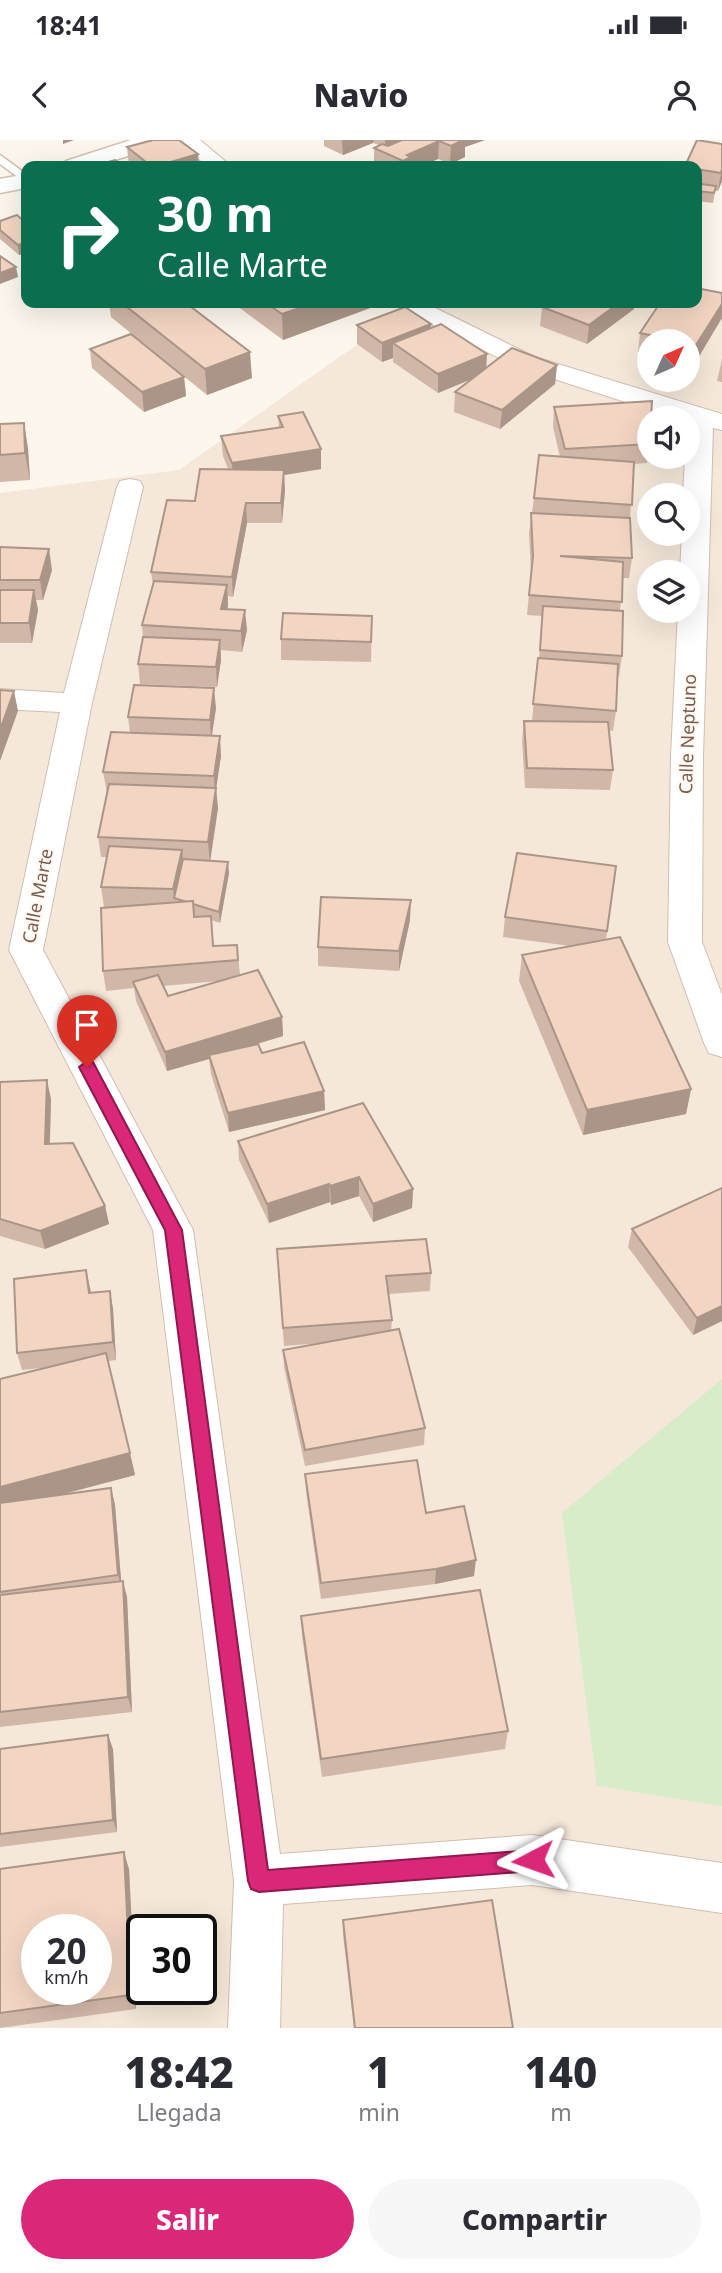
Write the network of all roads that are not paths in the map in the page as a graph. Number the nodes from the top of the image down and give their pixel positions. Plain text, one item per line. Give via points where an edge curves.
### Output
1 (154, 140) edge
2 (187, 140) edge
3 (0, 159) edge
4 (89, 161) edge
5 (214, 161) edge
6 (21, 177) edge
7 (21, 182) edge
8 (0, 186) edge
9 (417, 308) edge
10 (711, 420) edge
11 (130, 487) dead end
12 (0, 699) edge
13 (77, 703) junction
14 (722, 1044) edge
15 (259, 1881) junction
16 (722, 1888) edge
17 (254, 2028) edge

1 - 4 street
2 - 5 street
3 - 6 lane
7 - 8 street
9 - 10 street via 526,362
10 - 14 street, Calle Neptuno via 687,756 685,942
11 - 13 street, Calle Marte
12 - 13 street
13 - 15 street, Calle Marte via 26,950 173,1230
15 - 16 street via 533,1860
15 - 17 street, Calle Marte

